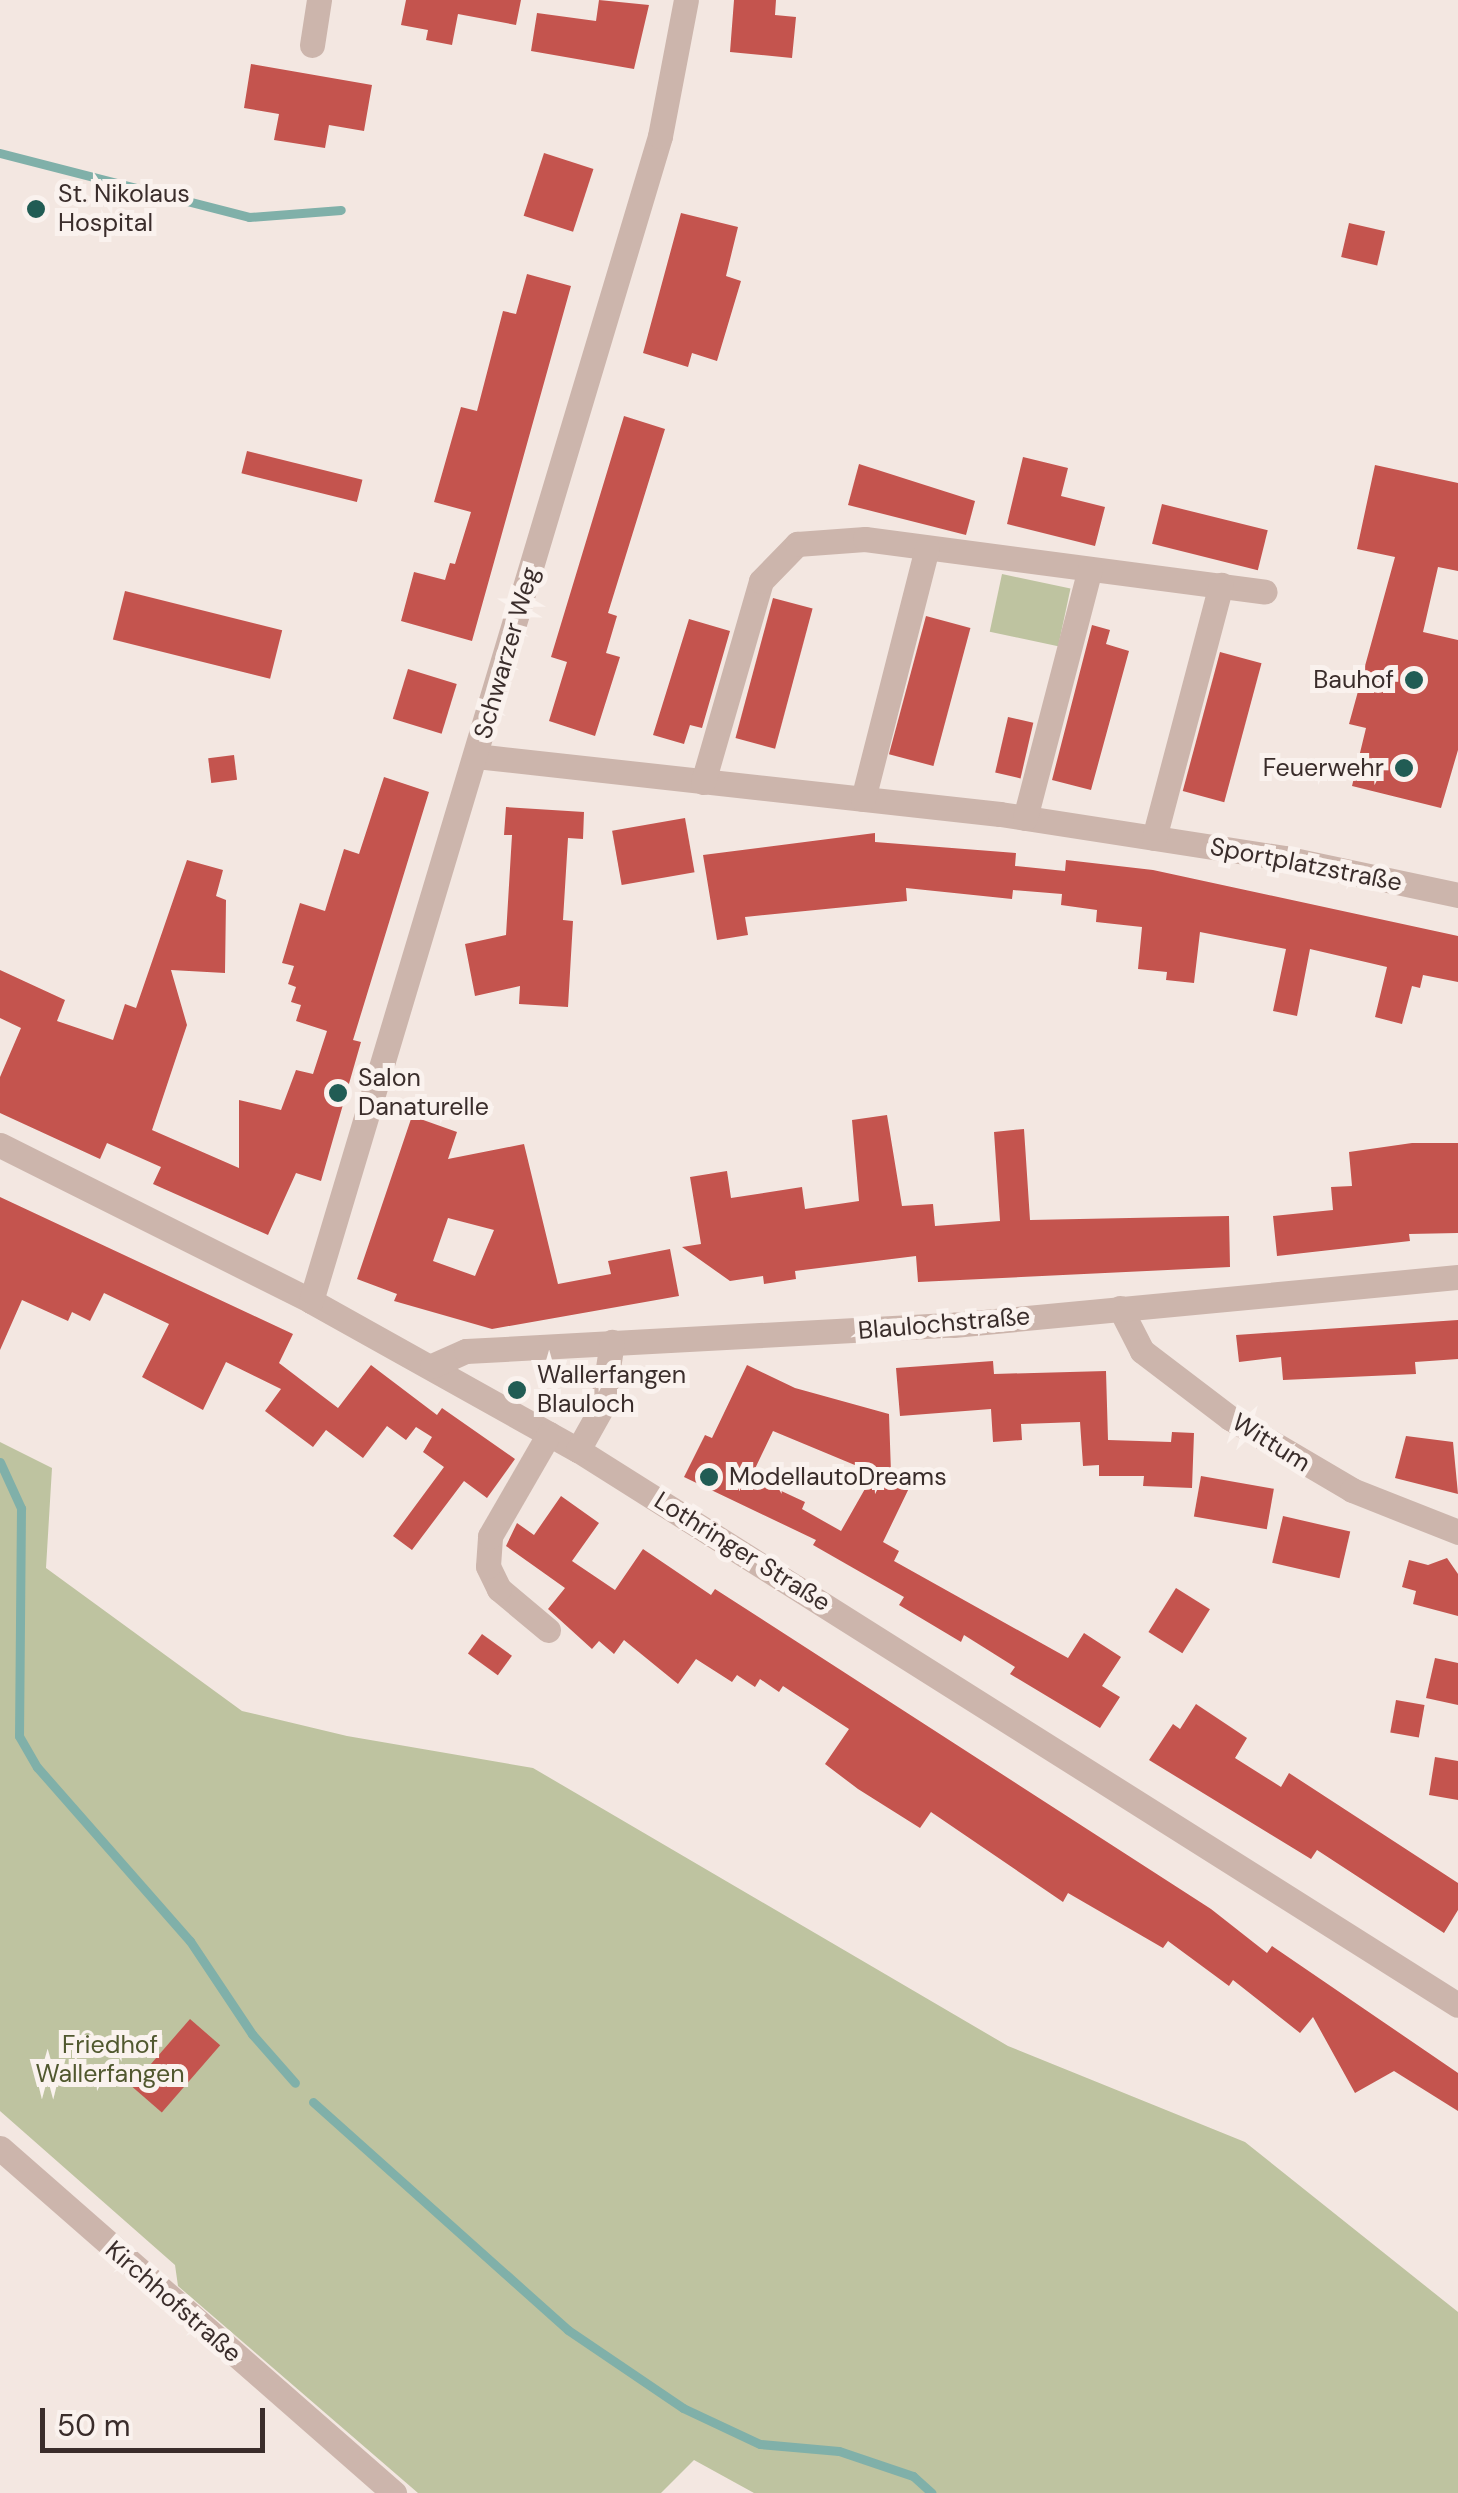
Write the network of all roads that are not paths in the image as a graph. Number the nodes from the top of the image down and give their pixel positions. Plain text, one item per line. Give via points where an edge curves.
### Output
1 (319, 0) edge
2 (686, 0) edge
3 (312, 45) dead end
4 (927, 548) junction
5 (1090, 568) junction
6 (1221, 585) junction
7 (1265, 592) dead end
8 (476, 756) junction
9 (703, 782) junction
10 (863, 799) junction
11 (1026, 818) junction
12 (1154, 838) junction
13 (1458, 895) edge
14 (0, 1145) edge
15 (1458, 1277) edge
16 (311, 1301) junction
17 (1120, 1308) junction
18 (612, 1342) junction
19 (432, 1366) junction
20 (549, 1434) junction
21 (578, 1450) junction
22 (1458, 1532) edge
23 (548, 1630) dead end
24 (1458, 2005) edge
25 (0, 2148) edge
26 (394, 2493) edge

1 - 3 street
2 - 8 street, Schwarzer Weg via 660,136
4 - 5 street
4 - 9 street via 825,539 797,544 776,560 750,609
4 - 10 street
5 - 6 street
5 - 11 street
6 - 7 street
6 - 12 street
8 - 9 street, Sportplatzstraße
8 - 16 street, Schwarzer Weg
9 - 10 street, Sportplatzstraße
10 - 11 street, Sportplatzstraße
11 - 12 street, Sportplatzstraße
12 - 13 street, Sportplatzstraße
14 - 16 street, Lothringer Straße
15 - 17 street, Blaulochstraße
16 - 19 street, Lothringer Straße
17 - 18 street, Blaulochstraße via 798,1336
17 - 22 street, Wittum via 1142,1351 1230,1418 1352,1490
18 - 19 street, Blaulochstraße via 466,1351
18 - 21 street via 602,1407
19 - 20 street, Lothringer Straße
20 - 21 street, Lothringer Straße
20 - 23 street via 490,1536 488,1566 498,1588
21 - 24 street, Lothringer Straße
25 - 26 street, Kirchhofstraße

